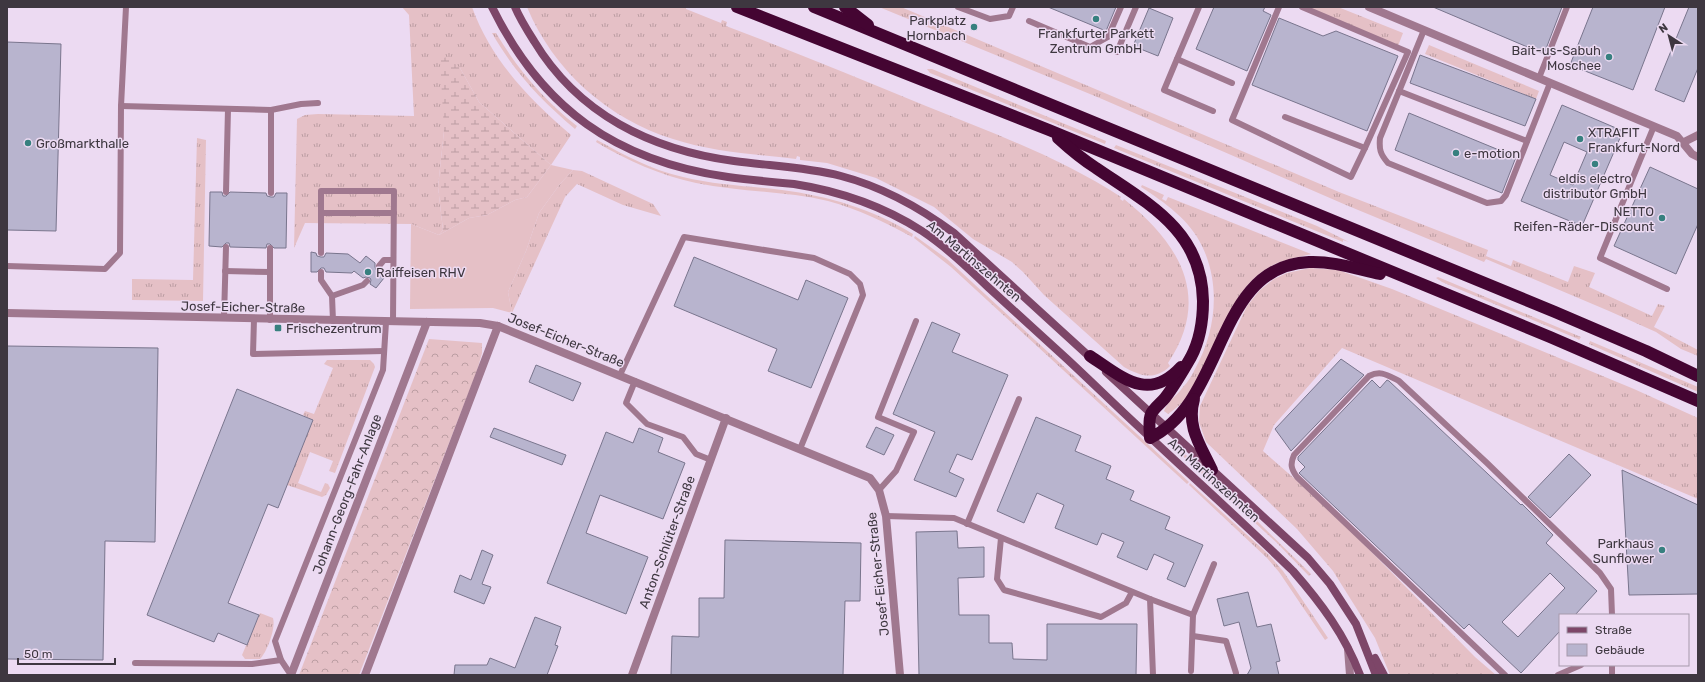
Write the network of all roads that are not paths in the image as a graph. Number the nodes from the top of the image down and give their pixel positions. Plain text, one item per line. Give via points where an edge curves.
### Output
1 (126, 7) edge
2 (492, 7) edge
3 (516, 7) edge
4 (737, 7) edge
5 (814, 7) edge
6 (845, 7) edge
7 (958, 7) edge
8 (1013, 7) edge
9 (1121, 7) edge
10 (1136, 7) edge
11 (1198, 7) edge
12 (1279, 7) edge
13 (1302, 7) edge
14 (1369, 7) edge
15 (1567, 7) edge
16 (1029, 21) dead end
17 (1424, 30) junction
18 (878, 33) junction
19 (1117, 52) dead end
20 (1177, 59) junction
21 (1539, 78) junction
22 (1232, 83) dead end
23 (1550, 83) junction
24 (1399, 91) junction
25 (318, 104) dead end
26 (121, 106) junction
27 (228, 109) junction
28 (271, 110) junction
29 (1213, 112) dead end
30 (1285, 117) dead end
31 (1654, 126) junction
32 (1049, 130) junction
33 (1698, 135) edge
34 (1527, 141) junction
35 (1684, 142) junction
36 (1365, 148) junction
37 (1698, 157) edge
38 (226, 192) dead end
39 (270, 193) dead end
40 (321, 213) junction
41 (394, 213) junction
42 (226, 247) dead end
43 (270, 248) dead end
44 (321, 253) dead end
45 (393, 260) junction
46 (7, 266) edge
47 (379, 266) dead end
48 (225, 271) junction
49 (270, 272) junction
50 (321, 272) dead end
51 (367, 281) dead end
52 (1412, 281) junction
53 (1667, 289) dead end
54 (332, 296) junction
55 (7, 313) edge
56 (224, 318) junction
57 (254, 320) junction
58 (270, 320) junction
59 (333, 321) junction
60 (916, 321) dead end
61 (390, 322) junction
62 (426, 322) junction
63 (498, 326) junction
64 (384, 351) junction
65 (1193, 354) junction
66 (1090, 356) junction
67 (620, 375) junction
68 (1698, 376) edge
69 (635, 381) junction
70 (1196, 394) junction
71 (1019, 399) dead end
72 (1698, 401) edge
73 (1151, 414) junction
74 (726, 418) junction
75 (1167, 428) junction
76 (1150, 438) junction
77 (800, 449) junction
78 (710, 460) junction
79 (1212, 470) junction
80 (879, 490) junction
81 (886, 516) junction
82 (966, 524) junction
83 (1001, 538) junction
84 (1214, 564) dead end
85 (1132, 592) junction
86 (1150, 599) junction
87 (1612, 614) edge
88 (1194, 615) junction
89 (1362, 634) junction
90 (1193, 636) junction
91 (1348, 648) junction
92 (281, 660) junction
93 (135, 663) dead end
94 (1579, 666) edge
95 (1191, 671) dead end
96 (1236, 673) dead end
97 (291, 675) edge
98 (366, 675) edge
99 (632, 675) edge
100 (900, 675) edge
101 (1153, 675) edge
102 (1350, 675) edge
103 (1360, 675) edge
104 (1376, 675) edge
105 (1384, 675) edge
106 (1505, 675) edge
107 (1558, 675) edge

1 - 26 lane
2 - 76 main road, Am Martinszehnten via 510,42 540,83 595,130 623,146 660,162 692,171 832,192 876,206 922,232 977,277
3 - 66 main road, Am Martinszehnten via 547,62 575,92 611,120 637,134 683,152 822,172 887,192 954,233
4 - 32 highway
5 - 18 highway
6 - 18 highway
7 - 8 lane via 990,19 1009,16
9 - 16 lane via 1108,37 1090,47
10 - 19 lane
11 - 20 lane
12 - 36 lane via 1232,120 1351,177
13 - 36 lane via 1408,52
14 - 17 street
15 - 21 lane
17 - 21 street
17 - 24 lane
18 - 68 highway via 1555,312
20 - 22 lane
20 - 29 lane via 1164,90
21 - 23 street
23 - 31 street
23 - 34 lane
24 - 34 lane
24 - 34 lane via 1380,138 1381,156 1388,162 1487,203 1501,201 1506,195
25 - 28 lane via 301,104
26 - 27 lane
26 - 46 lane via 120,253 105,269
27 - 28 lane
27 - 38 lane
28 - 39 lane
30 - 36 lane
31 - 35 street
31 - 53 lane via 1600,258
32 - 52 highway
32 - 65 highway via 1096,168 1148,202 1187,244 1199,269 1203,297 1203,315
33 - 35 street
35 - 37 street via 1692,154
40 - 41 lane
40 - 41 lane via 321,191 394,191
40 - 44 lane
41 - 45 lane
42 - 48 lane
43 - 49 lane
45 - 47 lane via 384,260
45 - 61 lane
48 - 49 lane
48 - 56 lane
49 - 58 lane
50 - 54 lane via 321,280
51 - 54 lane via 363,286
52 - 70 highway via 1325,262 1308,262 1277,270 1255,286 1238,308
52 - 72 highway
54 - 59 lane
55 - 56 street, Josef-Eicher-Straße
56 - 57 street, Josef-Eicher-Straße
57 - 58 street, Josef-Eicher-Straße
57 - 64 lane via 253,354
58 - 59 street, Josef-Eicher-Straße
59 - 61 street, Josef-Eicher-Straße
60 - 80 lane via 878,417 914,432 896,471
61 - 62 street, Josef-Eicher-Straße
61 - 64 lane
62 - 63 street, Josef-Eicher-Straße
62 - 97 street, Johann-Georg-Fahr-Anlage
63 - 67 street, Josef-Eicher-Straße
63 - 98 street
64 - 92 lane via 383,370 275,641
65 - 66 highway via 1172,376 1148,386 1131,382
65 - 73 highway via 1182,374
66 - 73 main road, Am Martinszehnten
67 - 69 street, Josef-Eicher-Straße
67 - 77 lane via 684,237 814,258 850,274 860,284 863,295
69 - 74 street, Josef-Eicher-Straße
69 - 78 lane via 626,402 647,424 683,437 696,454
70 - 75 highway
70 - 79 highway via 1192,407 1192,426
71 - 82 lane
73 - 75 main road, Am Martinszehnten
73 - 76 highway
74 - 77 street, Josef-Eicher-Straße
74 - 78 street, Anton-Schlüter-Straße
75 - 76 highway
75 - 79 main road, Am Martinszehnten
76 - 91 main road, Am Martinszehnten via 1293,571 1328,614
77 - 80 street, Josef-Eicher-Straße via 870,478
78 - 99 street, Anton-Schlüter-Straße
79 - 89 main road, Am Martinszehnten via 1308,558 1347,609
80 - 81 street, Josef-Eicher-Straße
81 - 82 lane via 954,518
81 - 100 street, Josef-Eicher-Straße
82 - 83 lane
83 - 85 lane
83 - 85 lane via 997,579 1004,590 1101,617 1126,603
84 - 88 lane
85 - 86 lane
86 - 88 lane
86 - 101 lane
87 - 106 lane via 1611,589 1590,562 1399,381 1382,373 1369,376 1294,455 1292,470
88 - 90 lane
89 - 104 main road, Am Martinszehnten
89 - 105 main road
90 - 95 lane
90 - 96 lane via 1226,641
91 - 102 street
91 - 103 main road, Am Martinszehnten
92 - 93 lane via 252,664
92 - 97 lane
94 - 107 lane

